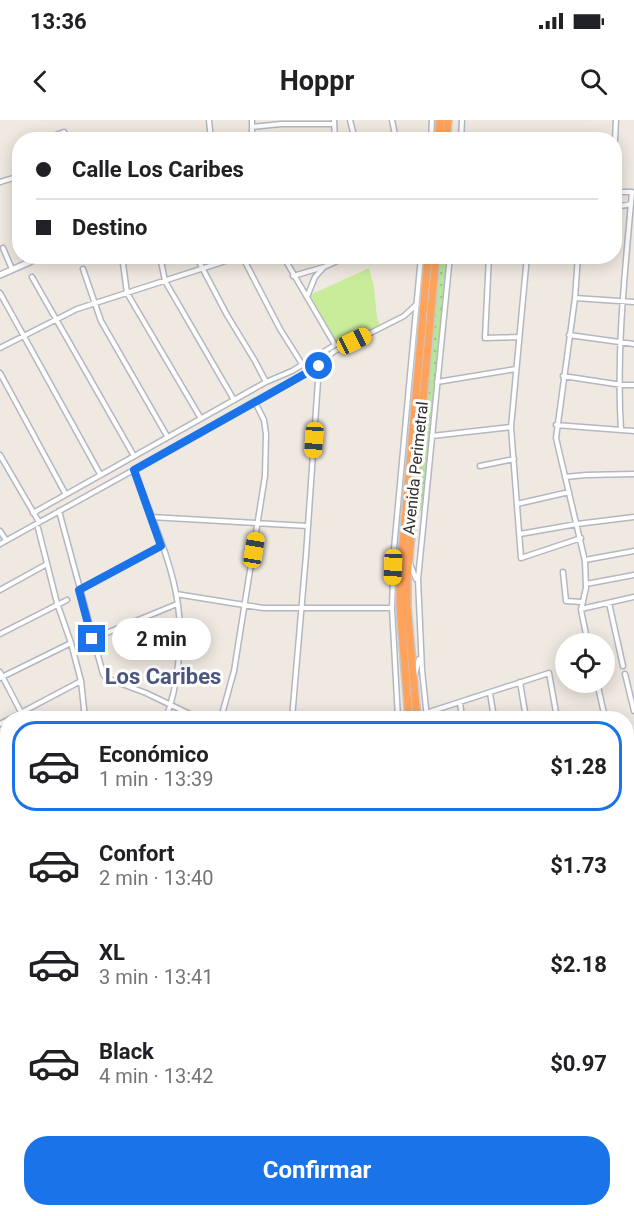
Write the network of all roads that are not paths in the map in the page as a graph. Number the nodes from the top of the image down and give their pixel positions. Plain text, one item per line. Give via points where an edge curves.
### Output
1 (252, 120) edge
2 (334, 122) edge
3 (252, 127) junction
4 (252, 132) edge
5 (633, 192) edge
6 (631, 204) junction
7 (622, 206) edge
8 (3, 248) dead end
9 (24, 264) edge
10 (123, 264) edge
11 (161, 264) edge
12 (201, 264) edge
13 (219, 264) edge
14 (246, 264) edge
15 (287, 264) edge
16 (331, 264) edge
17 (420, 264) edge
18 (427, 264) edge
19 (435, 264) edge
20 (449, 264) edge
21 (489, 264) edge
22 (526, 264) edge
23 (577, 264) edge
24 (324, 267) junction
25 (12, 269) junction
26 (83, 269) dead end
27 (204, 269) junction
28 (0, 275) edge
29 (293, 276) junction
30 (32, 277) dead end
31 (165, 281) junction
32 (0, 293) edge
33 (127, 293) junction
34 (307, 298) junction
35 (575, 298) junction
36 (622, 300) junction
37 (634, 302) edge
38 (95, 303) junction
39 (417, 304) junction
40 (404, 316) junction
41 (56, 319) junction
42 (415, 320) junction
43 (569, 335) junction
44 (23, 336) junction
45 (519, 337) junction
46 (620, 342) junction
47 (634, 344) edge
48 (0, 348) edge
49 (302, 364) junction
50 (319, 366) junction
51 (516, 369) junction
52 (0, 374) edge
53 (563, 376) junction
54 (266, 382) junction
55 (437, 382) junction
56 (618, 385) junction
57 (634, 385) edge
58 (234, 400) junction
59 (255, 402) junction
60 (200, 417) junction
61 (556, 425) junction
62 (512, 427) junction
63 (621, 430) junction
64 (634, 431) edge
65 (167, 436) junction
66 (432, 436) junction
67 (0, 455) edge
68 (134, 456) junction
69 (514, 459) junction
70 (480, 466) dead end
71 (134, 470) junction
72 (100, 474) junction
73 (634, 474) edge
74 (565, 477) junction
75 (569, 492) junction
76 (65, 493) junction
77 (517, 504) junction
78 (59, 511) junction
79 (33, 513) junction
80 (151, 517) junction
81 (634, 517) edge
82 (39, 522) junction
83 (258, 522) junction
84 (577, 524) junction
85 (308, 526) junction
86 (38, 528) dead end
87 (0, 531) edge
88 (520, 534) junction
89 (581, 538) junction
90 (6, 540) junction
91 (0, 544) edge
92 (161, 546) junction
93 (634, 551) edge
94 (409, 560) junction
95 (585, 560) junction
96 (48, 564) junction
97 (563, 572) dead end
98 (634, 574) edge
99 (586, 584) junction
100 (418, 586) junction
101 (0, 590) edge
102 (79, 590) junction
103 (176, 594) junction
104 (634, 597) edge
105 (67, 600) dead end
106 (582, 602) junction
107 (57, 603) junction
108 (609, 603) junction
109 (178, 604) junction
110 (245, 606) junction
111 (301, 607) junction
112 (392, 609) junction
113 (581, 609) junction
114 (586, 633) edge
115 (0, 634) edge
116 (92, 639) junction
117 (71, 643) junction
118 (421, 650) junction
119 (623, 666) dead end
120 (625, 674) dead end
121 (1, 675) edge
122 (81, 681) junction
123 (520, 682) junction
124 (414, 684) junction
125 (490, 693) junction
126 (599, 693) edge
127 (460, 702) junction
128 (171, 706) junction
129 (20, 711) edge
130 (25, 711) edge
131 (84, 711) edge
132 (169, 711) edge
133 (182, 711) edge
134 (223, 711) edge
135 (293, 711) edge
136 (398, 711) edge
137 (408, 711) edge
138 (416, 711) edge
139 (426, 711) edge
140 (438, 711) edge
141 (461, 711) edge
142 (493, 711) edge
143 (525, 711) edge
144 (556, 711) edge
145 (603, 711) edge
146 (634, 711) edge

1 - 3 street
2 - 3 street
3 - 4 street
5 - 6 street
6 - 7 street
6 - 36 street
8 - 25 street
9 - 25 street
10 - 33 street
11 - 31 street
12 - 27 street
13 - 27 street
14 - 49 street
15 - 29 street
16 - 24 street
17 - 39 street
18 - 137 highway, Avenida Perimetral via 400,578
19 - 94 highway, Avenida Perimetral
20 - 55 street, Avenida Perimetral
21 - 45 street via 485,338
22 - 45 street
23 - 35 street
24 - 29 street
24 - 34 street via 315,277
25 - 28 street
26 - 38 street
27 - 31 street
27 - 54 street
29 - 34 street
30 - 41 street
31 - 33 street
31 - 58 street
32 - 44 street
33 - 38 street
33 - 60 street
34 - 49 street via 335,345
35 - 36 street
35 - 43 street
36 - 37 street
36 - 46 street
38 - 41 street
38 - 65 street via 101,321
39 - 40 street
39 - 42 street
40 - 42 street
40 - 50 street via 333,352
41 - 44 street
41 - 68 street
42 - 112 street
43 - 46 street
43 - 53 street
44 - 48 street
44 - 72 street
45 - 51 street
46 - 47 street
46 - 56 street
49 - 54 street
50 - 59 street
50 - 85 street
51 - 55 street
51 - 62 street
52 - 76 street
53 - 56 street
53 - 61 street
54 - 58 street
55 - 66 street, Avenida Perimetral
56 - 57 street
56 - 63 street
58 - 60 street
59 - 71 street
59 - 83 street via 264,420 267,440
60 - 65 street
61 - 63 street
61 - 74 street via 556,444
62 - 66 street
62 - 69 street
63 - 64 street
65 - 68 street
66 - 100 street, Avenida Perimetral
67 - 79 street
68 - 72 street
69 - 70 street
69 - 77 street
71 - 78 street
71 - 80 street
72 - 76 street
73 - 74 street
74 - 75 street
75 - 77 street
75 - 84 street
76 - 79 street
77 - 88 street
78 - 82 street
78 - 102 street
79 - 82 street
80 - 83 street
80 - 92 street
81 - 84 street
82 - 90 street
83 - 85 street
83 - 110 street
84 - 88 street
84 - 89 street
85 - 111 street
86 - 96 street
87 - 90 street
88 - 89 street via 521,558
89 - 95 street
90 - 91 street
92 - 102 street
92 - 103 street
93 - 95 street
94 - 100 street
94 - 124 highway, Avenida Perimetral via 407,607
95 - 99 street
96 - 101 street
96 - 107 street
97 - 106 street via 566,601
98 - 99 street
99 - 106 street
100 - 118 street, Avenida Perimetral
102 - 116 street
103 - 109 street
103 - 110 street
104 - 108 street
105 - 107 street
106 - 113 street
107 - 115 street
107 - 117 street
108 - 113 street
108 - 119 street
109 - 116 street
109 - 128 street via 178,658
110 - 111 street
110 - 134 street
111 - 112 street
111 - 135 street
112 - 136 street
113 - 114 street
116 - 128 street via 106,678
117 - 121 street
117 - 122 street
118 - 124 street
118 - 139 street, Avenida Perimetral
120 - 146 street
121 - 129 street
122 - 130 street
122 - 131 street
123 - 125 street
123 - 143 street
123 - 144 street via 549,672
124 - 138 highway, Avenida Perimetral
125 - 127 street
125 - 142 street
126 - 145 street
127 - 140 street
127 - 141 street
128 - 132 street
128 - 133 street

